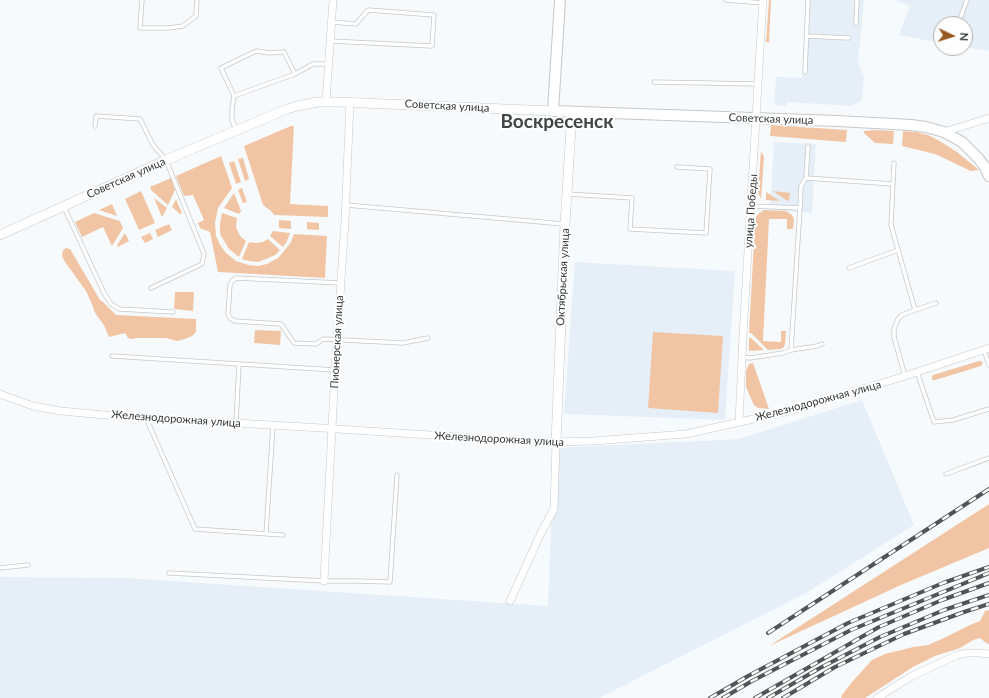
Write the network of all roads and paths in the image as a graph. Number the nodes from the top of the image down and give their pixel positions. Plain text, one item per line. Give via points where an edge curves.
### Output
1 (142, 0) edge
2 (197, 0) edge
3 (333, 0) edge
4 (560, 0) edge
5 (726, 0) edge
6 (738, 0) edge
7 (808, 0) edge
8 (857, 0) edge
9 (967, 0) edge
10 (763, 2) edge
11 (961, 16) edge
12 (331, 22) junction
13 (856, 24) dead end
14 (806, 36) junction
15 (849, 38) dead end
16 (330, 41) junction
17 (329, 64) junction
18 (804, 72) dead end
19 (295, 74) junction
20 (654, 82) dead end
21 (758, 84) junction
22 (234, 96) junction
23 (326, 102) junction
24 (350, 102) junction
25 (553, 111) junction
26 (572, 112) junction
27 (756, 118) junction
28 (989, 118) edge
29 (95, 126) dead end
30 (236, 130) junction
31 (944, 132) junction
32 (808, 146) dead end
33 (166, 160) junction
34 (894, 163) dead end
35 (677, 167) dead end
36 (989, 176) edge
37 (806, 178) junction
38 (892, 184) junction
39 (567, 194) junction
40 (346, 205) junction
41 (64, 206) junction
42 (751, 206) junction
43 (800, 208) junction
44 (565, 224) junction
45 (0, 235) edge
46 (898, 250) junction
47 (849, 268) dead end
48 (340, 283) junction
49 (151, 288) dead end
50 (936, 304) dead end
51 (915, 310) junction
52 (173, 312) dead end
53 (428, 338) dead end
54 (337, 340) junction
55 (822, 344) dead end
56 (987, 349) edge
57 (791, 350) junction
58 (112, 356) dead end
59 (742, 358) junction
60 (239, 364) junction
61 (989, 365) edge
62 (335, 370) junction
63 (917, 372) junction
64 (905, 376) junction
65 (0, 394) edge
66 (989, 409) edge
67 (146, 417) junction
68 (740, 422) junction
69 (236, 423) junction
70 (273, 425) junction
71 (332, 429) junction
72 (556, 442) junction
73 (989, 458) edge
74 (397, 474) dead end
75 (946, 474) dead end
76 (266, 534) junction
77 (283, 535) dead end
78 (28, 565) dead end
79 (0, 568) edge
80 (169, 573) dead end
81 (324, 581) junction
82 (510, 601) dead end
83 (989, 654) edge
84 (877, 698) edge

1 - 2 lane via 140,28 183,26 196,16
3 - 12 street
4 - 25 main road
5 - 6 lane
6 - 10 lane
7 - 14 lane
8 - 13 lane
9 - 11 lane
10 - 21 street, улица Победы
12 - 16 street
12 - 16 lane via 356,24 368,10 434,15 432,46
14 - 15 lane
14 - 18 lane
16 - 17 street
17 - 19 lane via 313,64
17 - 23 street
19 - 22 lane
19 - 22 lane via 284,52 256,51 221,68
20 - 21 lane
21 - 27 street, улица Победы
22 - 30 lane via 232,120
23 - 24 street, Советская улица
23 - 30 street, Советская улица via 287,109
24 - 25 street, Советская улица
24 - 40 street, Пионерская улица
25 - 26 main road, Советская улица
26 - 27 main road, Советская улица
26 - 39 street, Октябрьская улица
27 - 31 main road, Советская улица via 911,125
27 - 42 street, улица Победы
28 - 31 street
29 - 33 lane via 96,116 140,119 153,145
30 - 33 street, Советская улица
31 - 36 main road, Советская улица via 971,150
32 - 37 lane
33 - 41 street, Советская улица
33 - 49 lane via 204,254 202,264
34 - 38 lane
35 - 39 lane via 710,169 706,233 630,229 632,198
37 - 38 lane
37 - 43 lane via 801,186
38 - 46 lane via 890,225
39 - 44 street, Октябрьская улица
40 - 44 lane
40 - 48 street, Пионерская улица
41 - 45 street, Советская улица
41 - 52 lane via 111,304 119,309
42 - 43 lane
42 - 59 street, улица Победы
43 - 57 lane
44 - 72 street, Октябрьская улица
46 - 47 lane
46 - 51 lane
48 - 54 street, Пионерская улица
48 - 54 lane via 236,278 230,285 228,314 235,321 281,324 294,343 316,344 322,339
50 - 51 lane
51 - 64 lane via 902,315 894,329
53 - 54 lane via 403,343
54 - 62 street, Пионерская улица
55 - 57 lane
56 - 61 lane
56 - 63 street, Железнодорожная улица
57 - 59 lane via 783,354
58 - 60 lane
59 - 68 street, улица Победы
60 - 62 lane
60 - 69 lane
62 - 71 street, Пионерская улица
63 - 64 street, Железнодорожная улица
63 - 66 lane via 934,422 954,420
64 - 68 street, Железнодорожная улица via 789,411
65 - 67 street, Железнодорожная улица via 33,406 61,411
67 - 69 street, Железнодорожная улица
67 - 76 lane via 195,529
68 - 72 street, Железнодорожная улица via 686,434
69 - 70 street, Железнодорожная улица
70 - 71 street, Железнодорожная улица
70 - 76 lane
71 - 72 street, Железнодорожная улица
71 - 81 street, Пионерская улица
72 - 82 street via 554,509
73 - 75 lane
74 - 81 lane via 390,582
76 - 77 lane
78 - 79 lane
80 - 81 lane
83 - 84 street via 957,655 912,676

